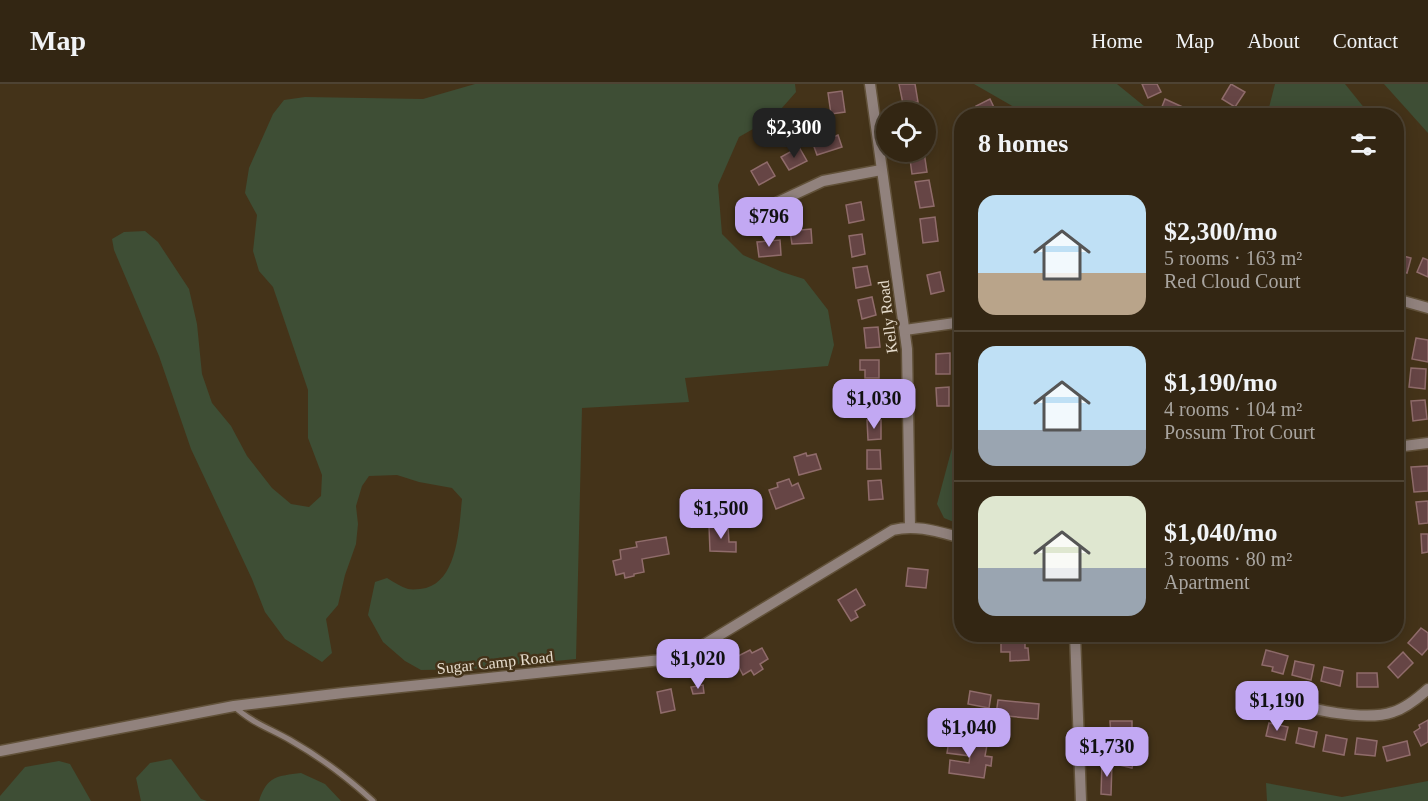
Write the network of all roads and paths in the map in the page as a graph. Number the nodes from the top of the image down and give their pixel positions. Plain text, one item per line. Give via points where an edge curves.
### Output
1 (870, 84) edge
2 (881, 170) junction
3 (744, 218) dead end
4 (1404, 301) edge
5 (1428, 308) edge
6 (954, 323) edge
7 (905, 330) junction
8 (1428, 443) edge
9 (1404, 446) edge
10 (910, 527) junction
11 (954, 536) edge
12 (1075, 642) edge
13 (1428, 689) edge
14 (1254, 695) dead end
15 (234, 706) junction
16 (0, 751) edge
17 (373, 801) edge
18 (1081, 801) edge

1 - 2 street, Kelly Road
2 - 3 street via 823,181
2 - 7 street, Kelly Road
4 - 5 street
6 - 7 street
7 - 10 street, Kelly Road
8 - 9 street
10 - 11 street
10 - 15 street, Sugar Camp Road via 893,530 700,647 671,659
12 - 18 street
13 - 14 street via 1395,712 1368,715
15 - 16 street, Sugar Camp Road
15 - 17 lane via 244,716 319,758

